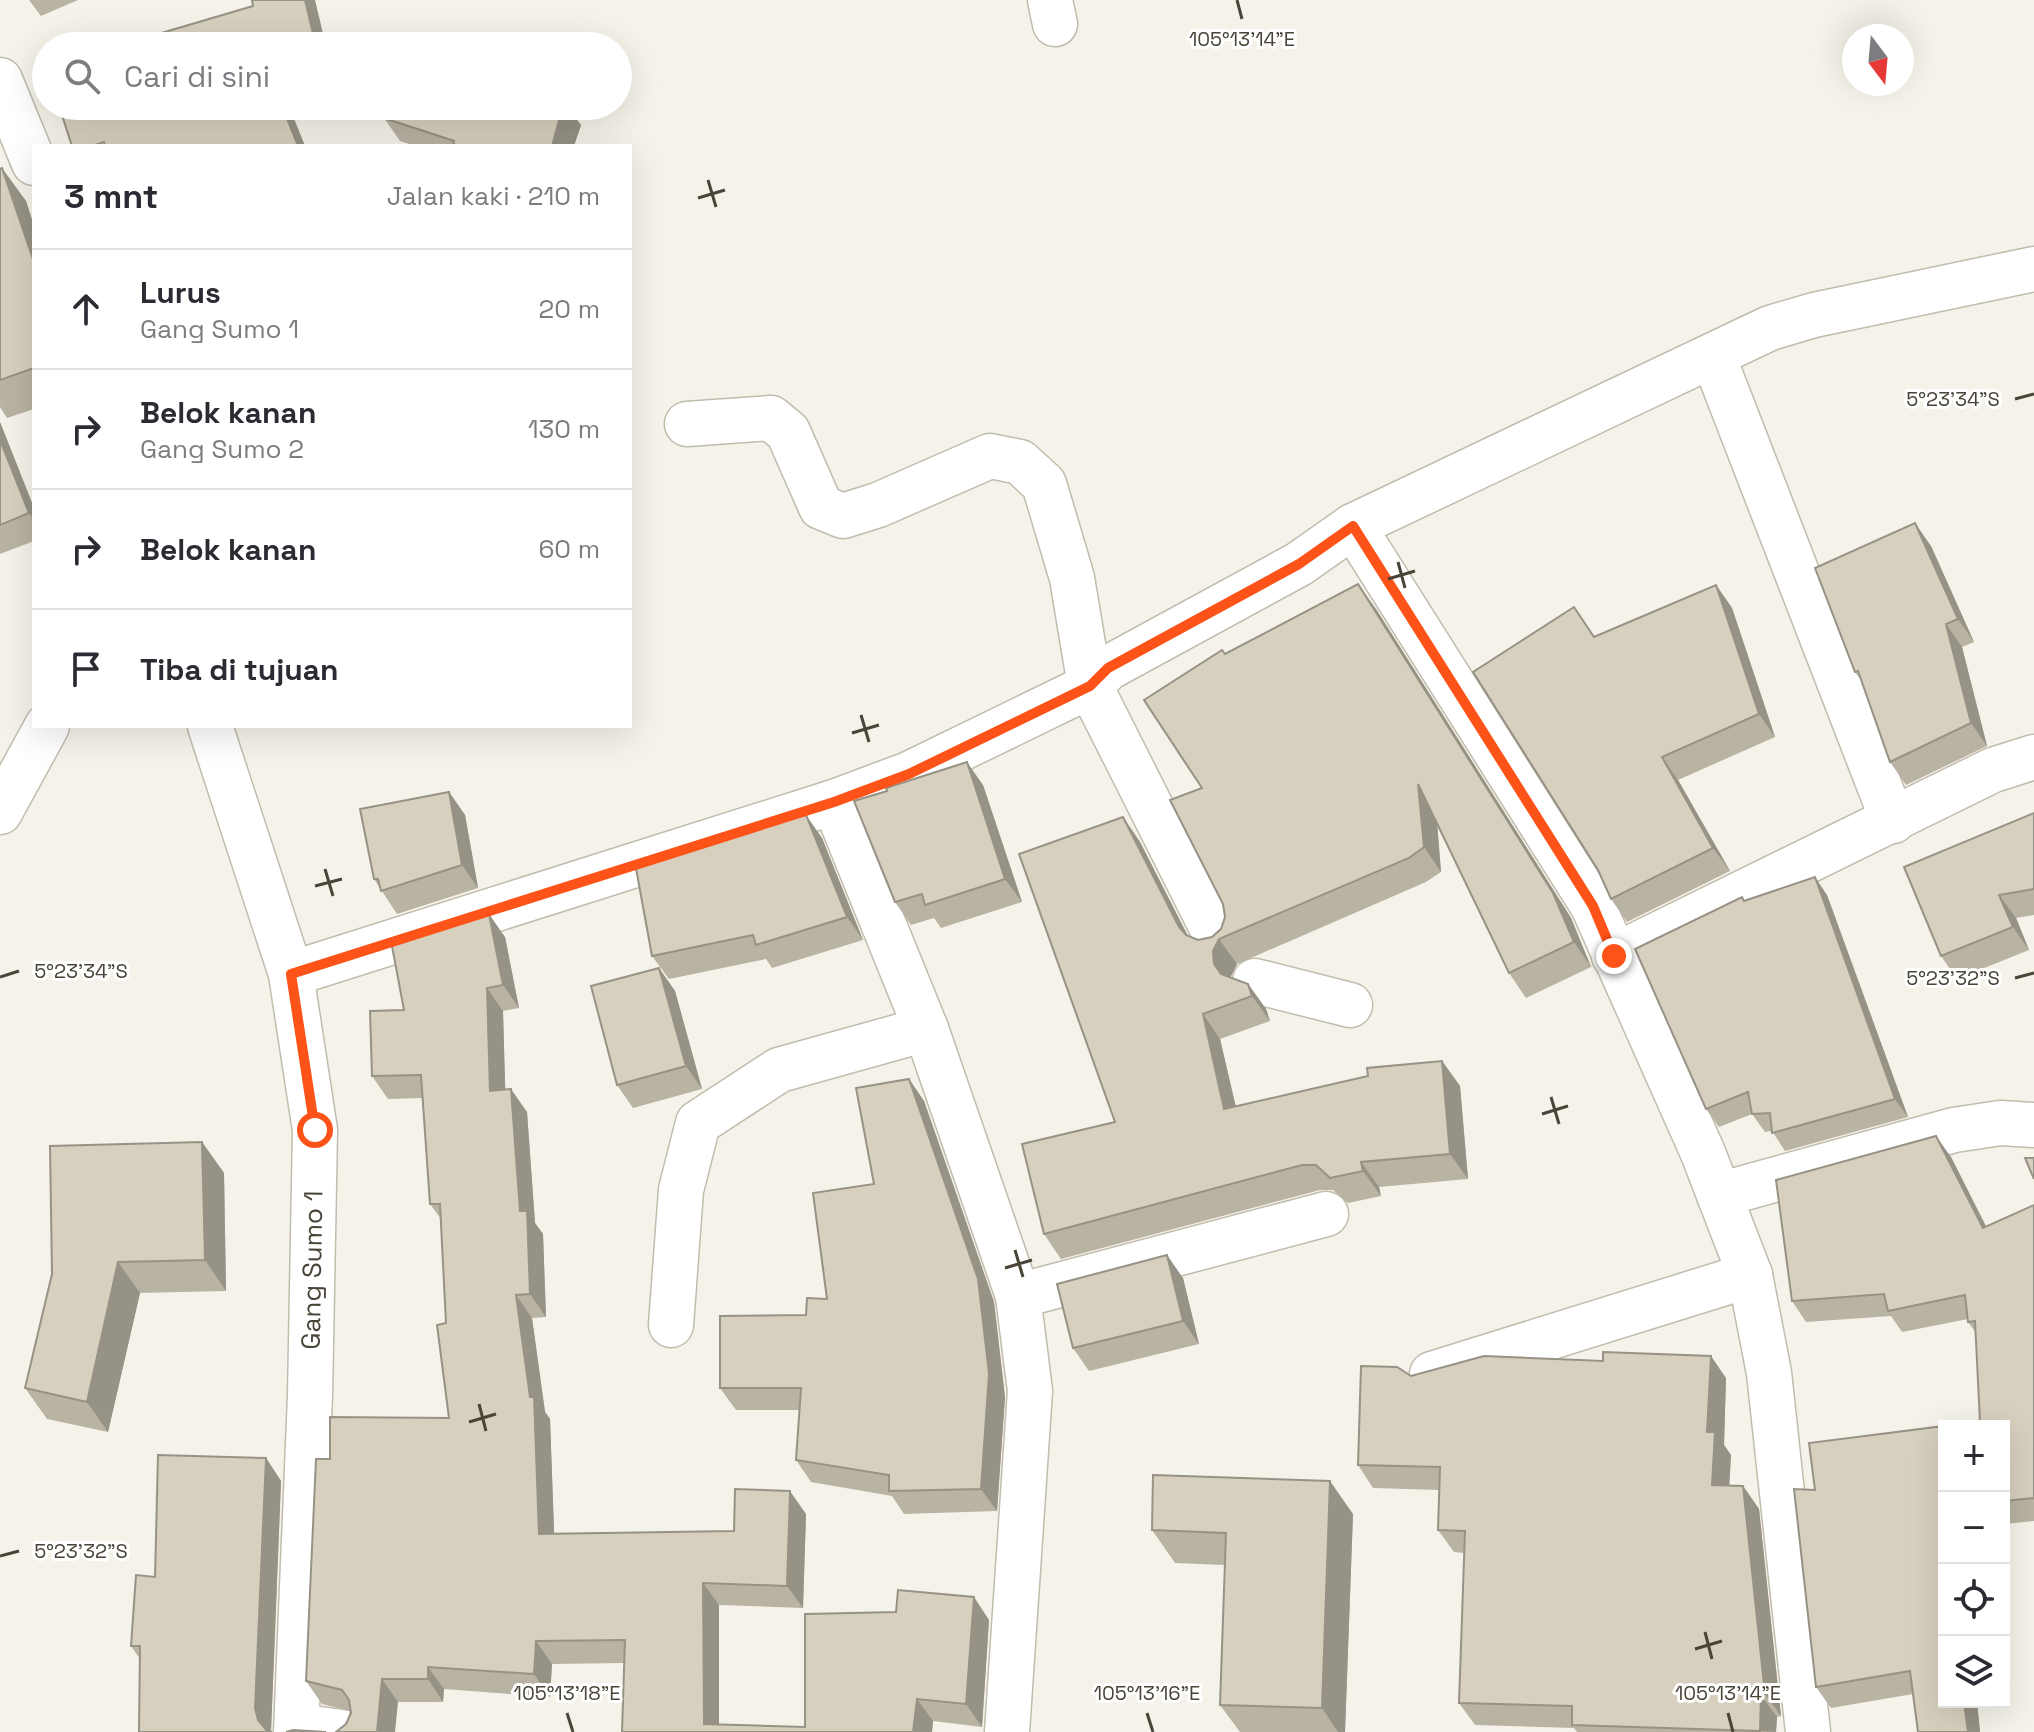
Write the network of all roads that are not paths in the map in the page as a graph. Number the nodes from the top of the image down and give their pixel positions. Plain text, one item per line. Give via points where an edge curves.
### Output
1 (0, 80) edge
2 (32, 158) edge
3 (2034, 269) edge
4 (1713, 356) junction
5 (687, 424) dead end
6 (1353, 526) junction
7 (1090, 686) junction
8 (46, 728) edge
9 (211, 728) edge
10 (2034, 757) edge
11 (834, 802) junction
12 (0, 812) edge
13 (1893, 821) junction
14 (1218, 940) edge
15 (1614, 956) junction
16 (291, 974) junction
17 (1255, 981) dead end
18 (1350, 1005) dead end
19 (926, 1029) junction
20 (2034, 1125) edge
21 (1719, 1195) junction
22 (1326, 1214) dead end
23 (1750, 1275) junction
24 (1018, 1296) junction
25 (671, 1325) dead end
26 (1432, 1374) edge
27 (296, 1729) edge
28 (342, 1732) edge
29 (1007, 1732) edge
30 (1808, 1732) edge

1 - 2 street
3 - 4 street via 1814,315 1770,328
4 - 6 street
4 - 13 street
5 - 7 street via 771,418 788,432 821,507 843,516 990,456 1020,462 1044,484 1072,578
6 - 7 street via 1299,564 1108,668
6 - 15 street via 1593,906
7 - 11 street via 909,774
7 - 14 street
8 - 12 street
9 - 16 street, Gang Sumo 1
10 - 13 street via 1993,770
11 - 16 street
11 - 19 street
13 - 15 street
15 - 21 street
16 - 27 street, Gang Sumo 1 via 315,1130
17 - 18 street
19 - 24 street
19 - 25 street via 779,1070 698,1123 681,1190
20 - 21 street via 2000,1123 1954,1130
21 - 23 street
22 - 24 street
23 - 26 street
23 - 30 street via 1769,1373
24 - 29 street via 1030,1391
27 - 28 street

